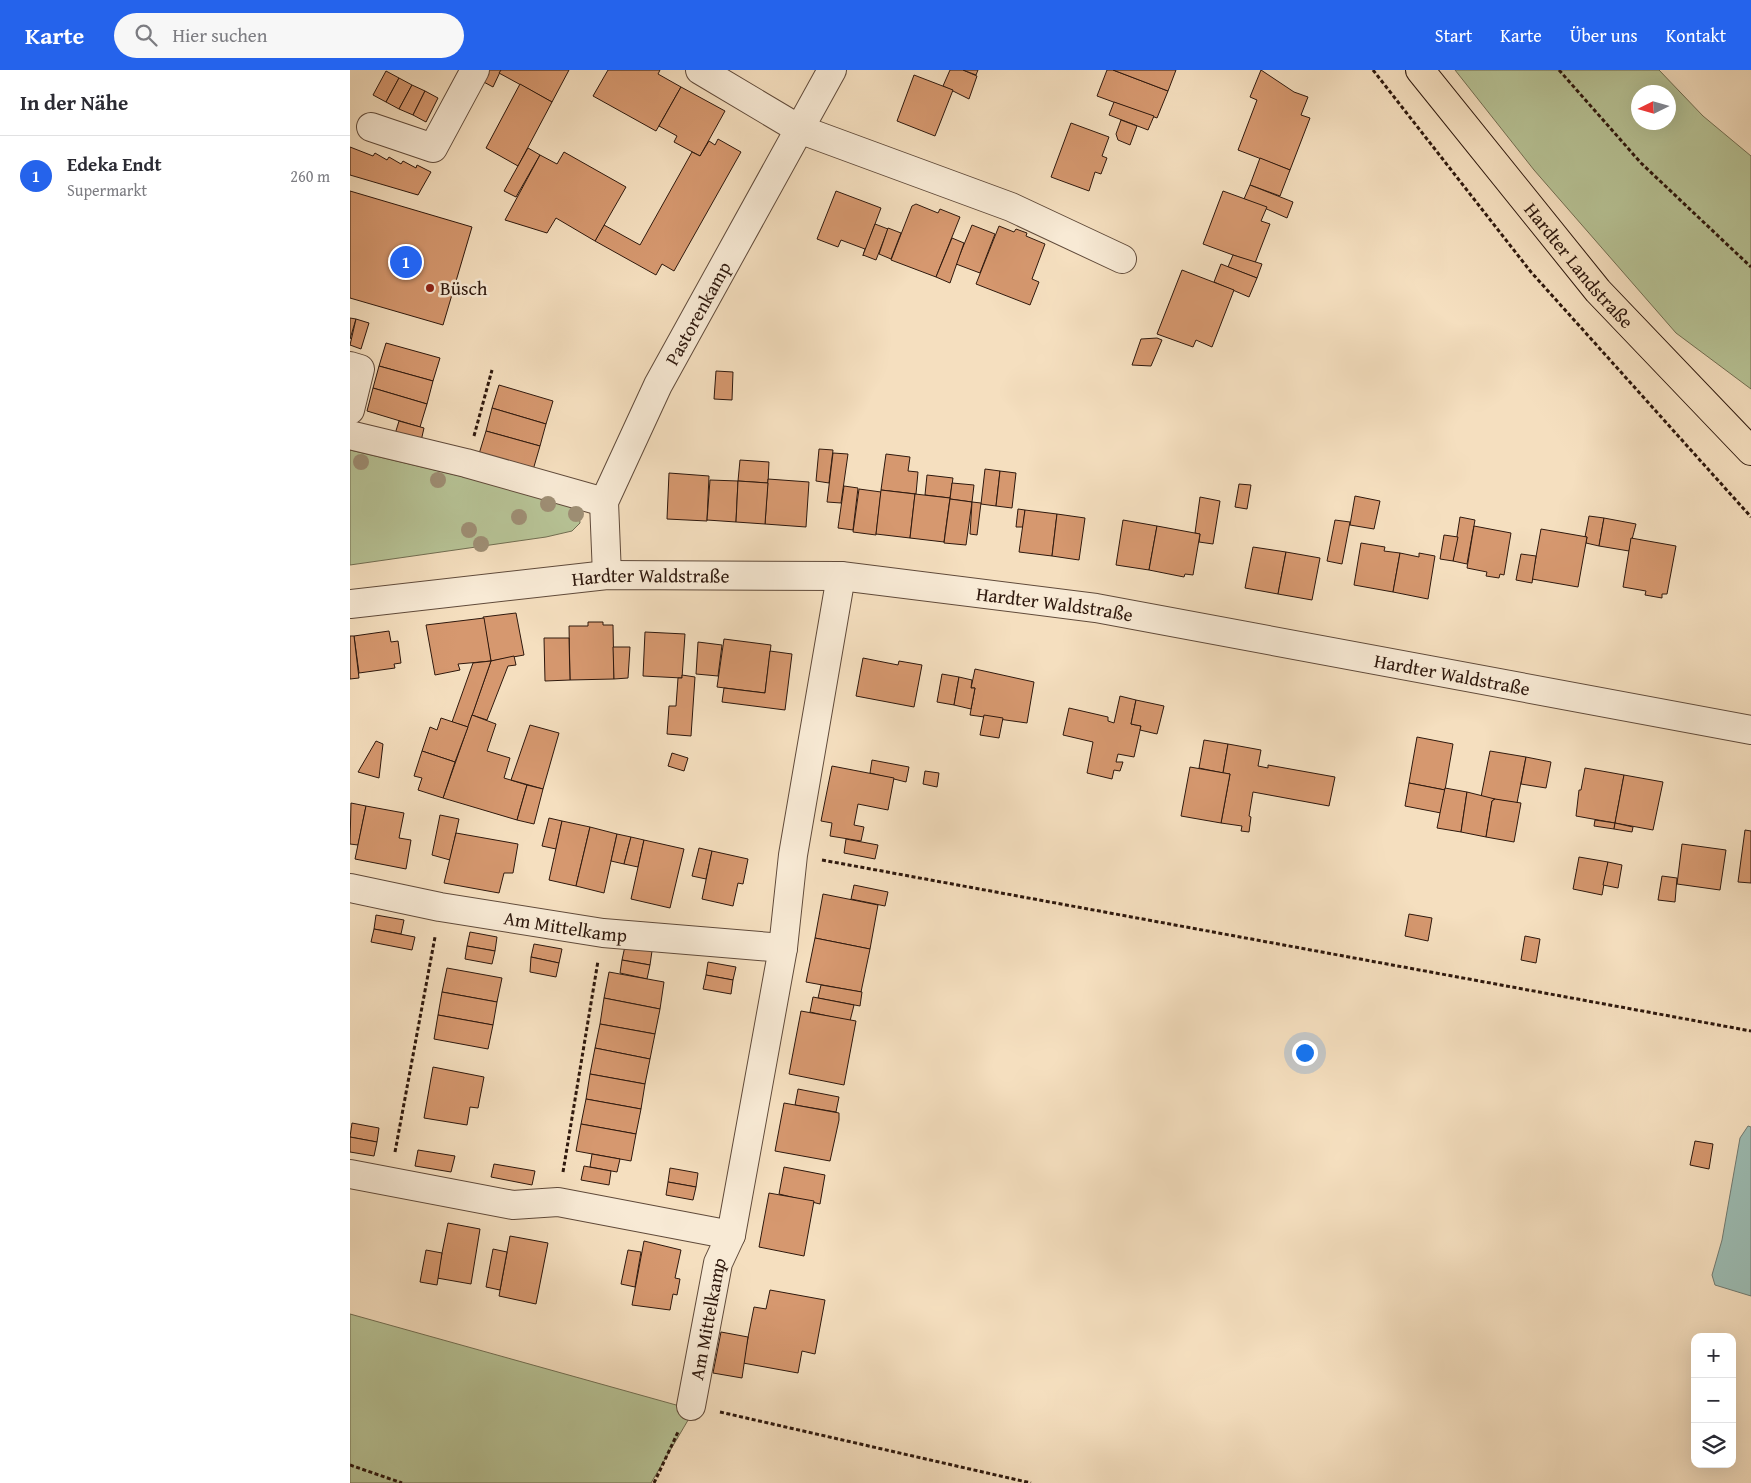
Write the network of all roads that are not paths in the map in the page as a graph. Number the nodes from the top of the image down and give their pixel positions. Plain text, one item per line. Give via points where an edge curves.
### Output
1 (475, 70) edge
2 (700, 70) edge
3 (832, 70) edge
4 (1420, 70) edge
5 (372, 127) dead end
6 (799, 129) junction
7 (1122, 259) dead end
8 (350, 366) edge
9 (350, 410) edge
10 (350, 436) edge
11 (1751, 451) edge
12 (604, 502) junction
13 (607, 575) junction
14 (841, 576) junction
15 (350, 604) edge
16 (1751, 730) edge
17 (350, 888) edge
18 (783, 948) junction
19 (350, 1174) edge
20 (731, 1235) junction
21 (691, 1406) road end

1 - 5 street via 433,148
2 - 6 street
3 - 6 street, Pastorenkamp
4 - 11 main road, Hardter Landstraße via 1598,291
6 - 7 street via 1011,207
6 - 12 street, Pastorenkamp via 658,385
8 - 9 street via 360,369
10 - 12 street via 466,463
12 - 13 street, Pastorenkamp
13 - 14 street, Hardter Waldstraße
13 - 15 street, Hardter Waldstraße
14 - 16 street, Hardter Waldstraße via 1096,608
14 - 18 street, Am Mittelkamp via 793,855
17 - 18 street, Am Mittelkamp via 440,907 603,934
18 - 20 street, Am Mittelkamp
19 - 20 street, Am Mittelkamp via 513,1205 558,1202
20 - 21 street, Am Mittelkamp via 718,1263

